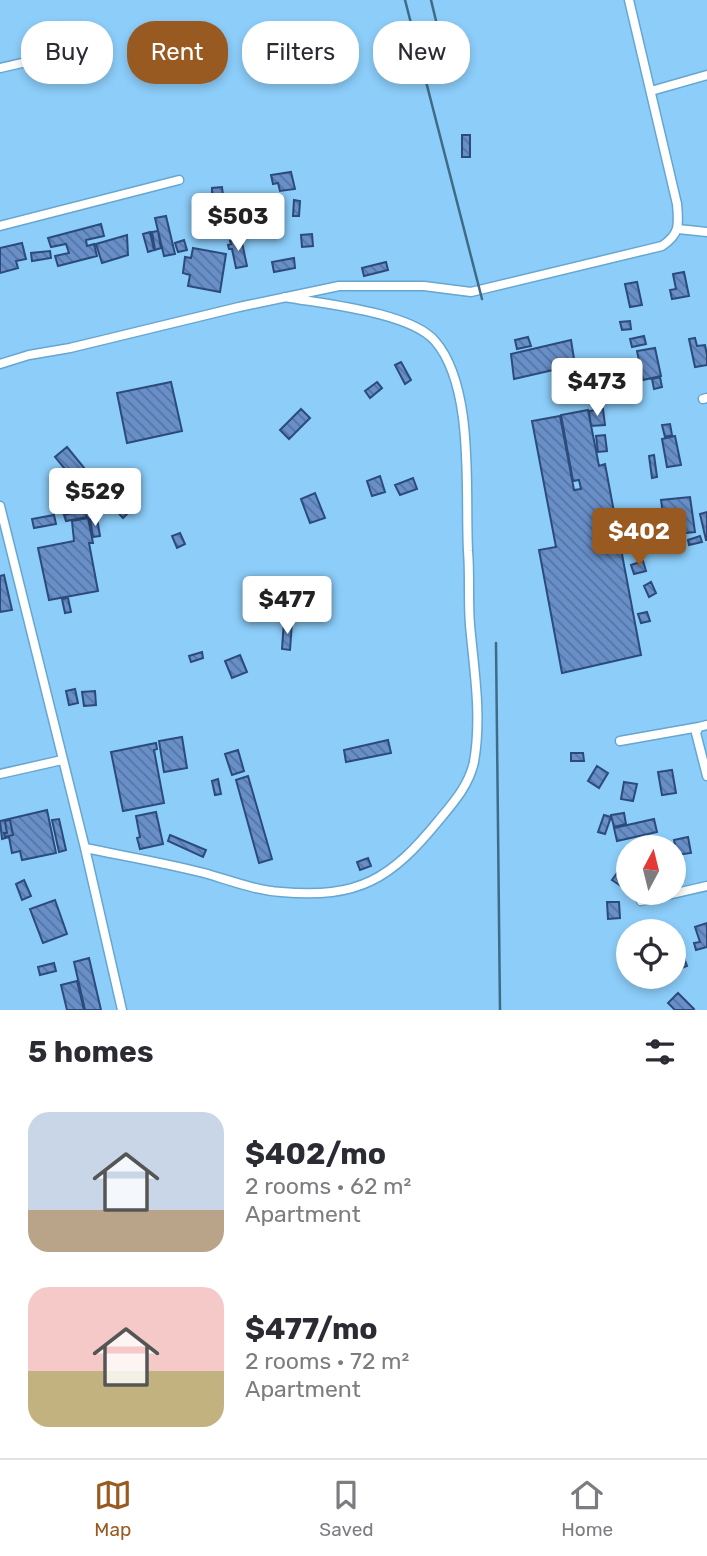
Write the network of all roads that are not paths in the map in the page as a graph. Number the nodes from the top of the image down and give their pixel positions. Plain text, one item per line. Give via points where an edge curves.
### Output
1 (629, 0) edge
2 (21, 63) edge
3 (0, 68) edge
4 (707, 75) edge
5 (651, 91) junction
6 (179, 180) dead end
7 (0, 226) edge
8 (678, 229) junction
9 (707, 232) edge
10 (285, 297) junction
11 (0, 364) edge
12 (0, 506) edge
13 (703, 726) edge
14 (620, 741) dead end
15 (62, 760) junction
16 (0, 774) edge
17 (707, 776) edge
18 (85, 848) junction
19 (707, 886) edge
20 (686, 891) edge
21 (122, 1010) edge

1 - 5 street
2 - 3 street
4 - 5 street
5 - 8 street via 677,204
6 - 7 street
8 - 9 street
8 - 10 street via 673,239 645,252 471,292 424,285 372,285 339,286
10 - 11 street
10 - 18 street via 394,318 433,338 446,354 462,413 478,708 474,763 466,786 397,866 351,890 281,892
12 - 15 street
13 - 14 street
13 - 17 street via 696,733
15 - 16 street
15 - 18 street
18 - 21 street
19 - 20 street

